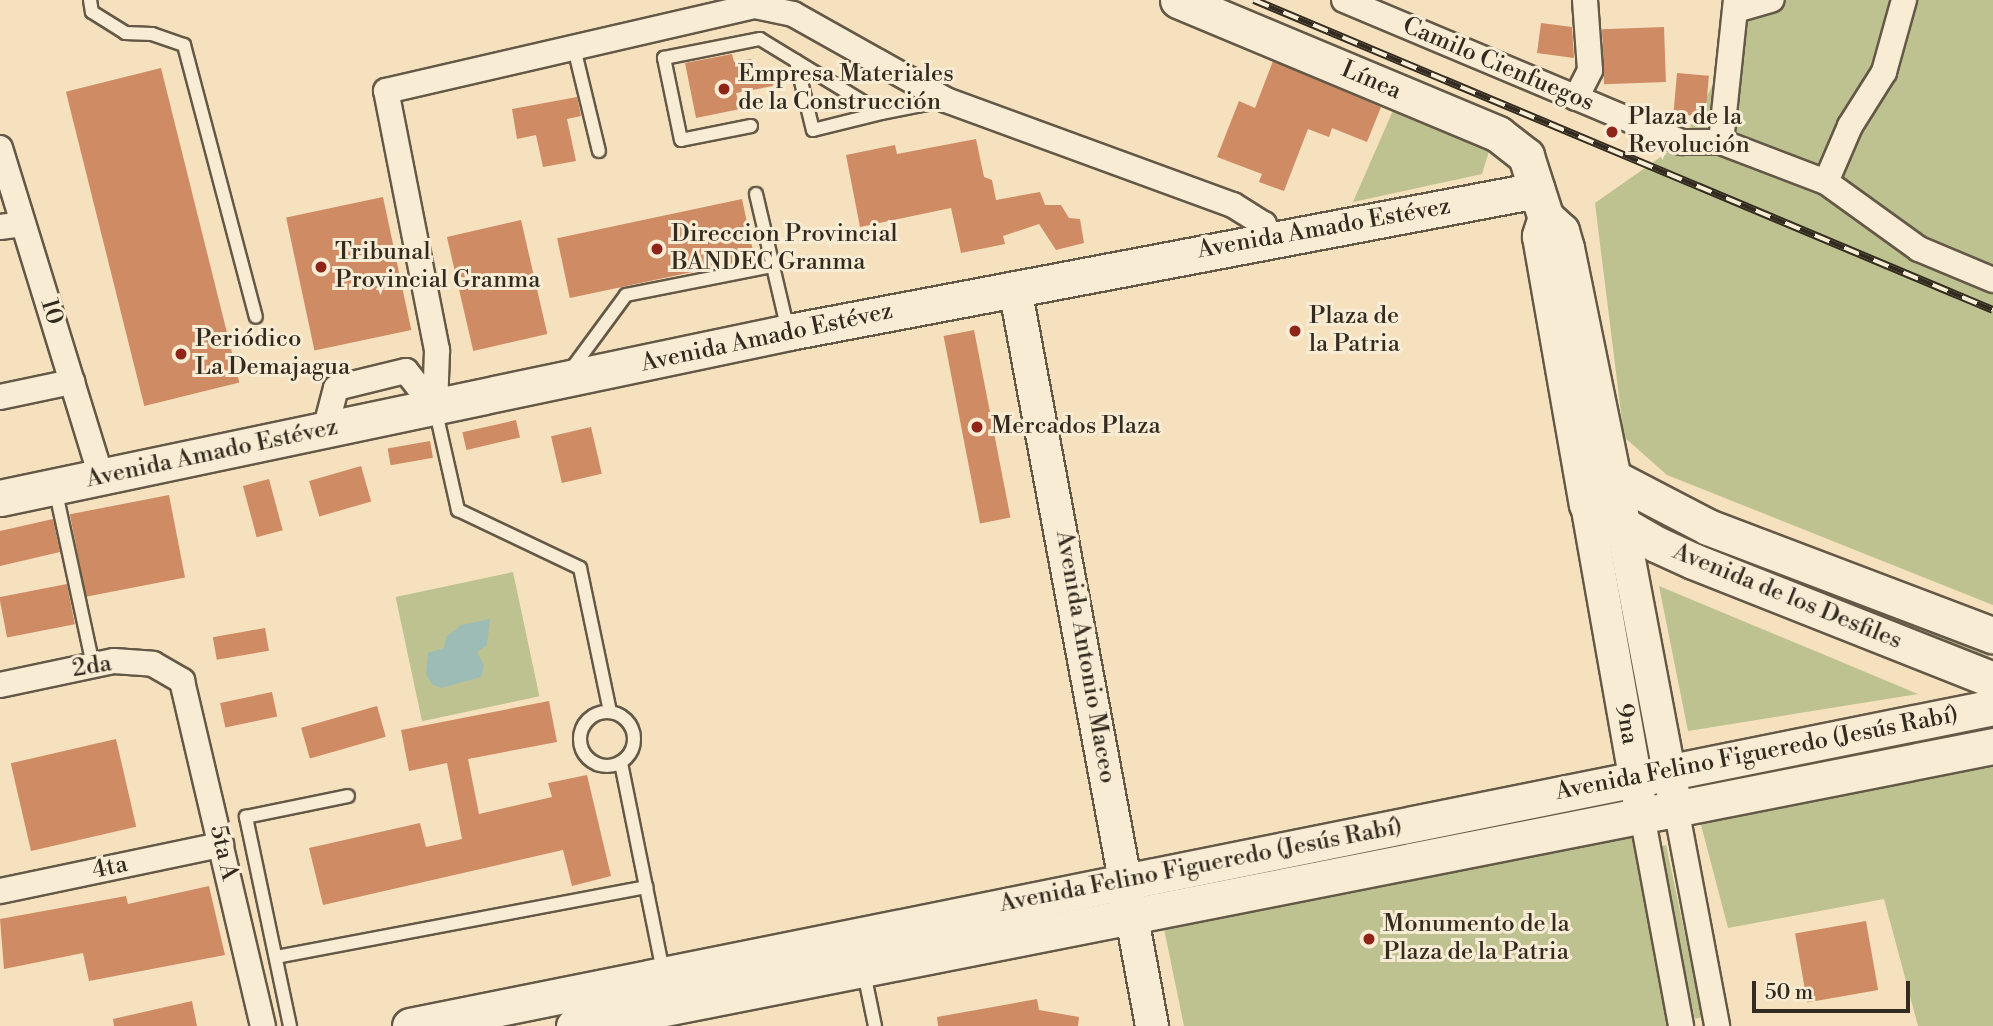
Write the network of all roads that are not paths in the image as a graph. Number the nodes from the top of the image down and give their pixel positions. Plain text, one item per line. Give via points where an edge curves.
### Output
1 (90, 0) edge
2 (1178, 0) edge
3 (1344, 0) edge
4 (1585, 0) edge
5 (1772, 0) edge
6 (1904, 0) edge
7 (1736, 5) edge
8 (574, 48) junction
9 (796, 61) junction
10 (1576, 98) junction
11 (946, 100) junction
12 (881, 113) junction
13 (751, 126) dead end
14 (1721, 142) junction
15 (0, 148) edge
16 (598, 151) dead end
17 (1826, 182) junction
18 (756, 194) dead end
19 (1542, 204) junction
20 (12, 225) edge
21 (1267, 237) junction
22 (773, 266) junction
23 (1993, 280) edge
24 (1015, 288) junction
25 (256, 317) dead end
26 (789, 332) junction
27 (563, 380) junction
28 (72, 382) junction
29 (0, 397) edge
30 (435, 408) junction
31 (101, 476) junction
32 (1614, 478) junction
33 (54, 486) junction
34 (0, 498) edge
35 (1587, 504) junction
36 (1622, 523) junction
37 (1993, 635) edge
38 (93, 665) junction
39 (1993, 680) edge
40 (182, 681) joint
41 (0, 685) edge
42 (1993, 707) edge
43 (610, 712) junction
44 (1993, 746) edge
45 (621, 763) junction
46 (1670, 772) junction
47 (1635, 779) junction
48 (348, 796) dead end
49 (1676, 808) junction
50 (1642, 815) junction
51 (220, 845) junction
52 (1126, 882) junction
53 (646, 887) junction
54 (0, 891) edge
55 (1130, 916) junction
56 (276, 957) junction
57 (863, 969) junction
58 (663, 975) junction
59 (591, 1016) edge
60 (263, 1026) edge
61 (290, 1026) edge
62 (410, 1026) edge
63 (875, 1026) edge
64 (1152, 1026) edge
65 (1681, 1026) edge
66 (1717, 1026) edge

1 - 25 lane via 92,12 125,33 152,34 184,46
2 - 19 main road, Línea via 1498,134 1526,156
3 - 10 street, Camilo Cienfuegos
4 - 10 street via 1590,70
5 - 7 street
6 - 17 street via 1884,72 1850,126
7 - 14 street
8 - 11 street via 755,6 793,14
8 - 16 lane
8 - 30 street via 386,91 437,350
9 - 12 lane
9 - 12 lane via 813,130
9 - 13 lane via 760,38 664,58 681,140
10 - 14 street, Camilo Cienfuegos via 1682,142
11 - 12 lane
11 - 21 street via 1233,205 1264,224
14 - 17 street, Camilo Cienfuegos
15 - 20 street, 10
17 - 23 street, Camilo Cienfuegos via 1919,249
18 - 22 lane
19 - 21 main road, Avenida Amado Estévez
19 - 32 main road via 1561,231 1566,248
19 - 35 main road via 1540,236
20 - 28 street, 10
21 - 24 main road, Avenida Amado Estévez
22 - 26 lane
22 - 27 lane via 625,295
24 - 26 main road, Avenida Amado Estévez
24 - 52 street, Avenida Antonio Maceo
26 - 27 main road, Avenida Amado Estévez
27 - 30 main road, Avenida Amado Estévez
28 - 29 street
28 - 31 street, 10
30 - 31 main road, Avenida Amado Estévez
30 - 43 lane via 458,510 580,568
31 - 33 main road, Avenida Amado Estévez
32 - 36 main road
32 - 37 main road, Avenida de los Desfiles via 1708,527
33 - 34 main road, Avenida Amado Estévez
33 - 38 lane
35 - 36 main road, Avenida de los Desfiles
35 - 47 street, 9na
36 - 39 main road, Avenida de los Desfiles via 1693,561
36 - 46 street, 9na
38 - 40 street, 2da via 153,664
38 - 41 street, 2da
40 - 51 street, 5ta A
42 - 46 main road, Avenida Felino Figueredo (Jesús Rabí)
43 - 45 lane via 626,719 634,734 632,752
43 - 45 lane via 585,723 581,749 593,763
44 - 49 main road, Avenida Felino Figueredo (Jesús Rabí)
45 - 53 lane
46 - 47 main road, Avenida Felino Figueredo (Jesús Rabí)
46 - 49 street, 9na
47 - 50 street, 9na
47 - 52 main road, Avenida Felino Figueredo (Jesús Rabí)
48 - 56 lane via 246,817
49 - 50 main road, Avenida Felino Figueredo (Jesús Rabí)
49 - 66 street
50 - 55 main road, Avenida Felino Figueredo (Jesús Rabí)
50 - 65 street, 9na
51 - 54 street, 4ta
51 - 60 street, 5ta A
52 - 55 street, Avenida Antonio Maceo
52 - 58 main road, Avenida Felino Figueredo (Jesús Rabí)
53 - 56 lane
53 - 58 lane
55 - 57 main road, Avenida Felino Figueredo (Jesús Rabí)
55 - 64 street, Avenida Antonio Maceo
56 - 61 lane
57 - 59 main road, Avenida Felino Figueredo (Jesús Rabí)
57 - 63 lane
58 - 59 main road, Avenida Felino Figueredo (Jesús Rabí)
59 - 62 main road, Avenida Felino Figueredo (Jesús Rabí)

